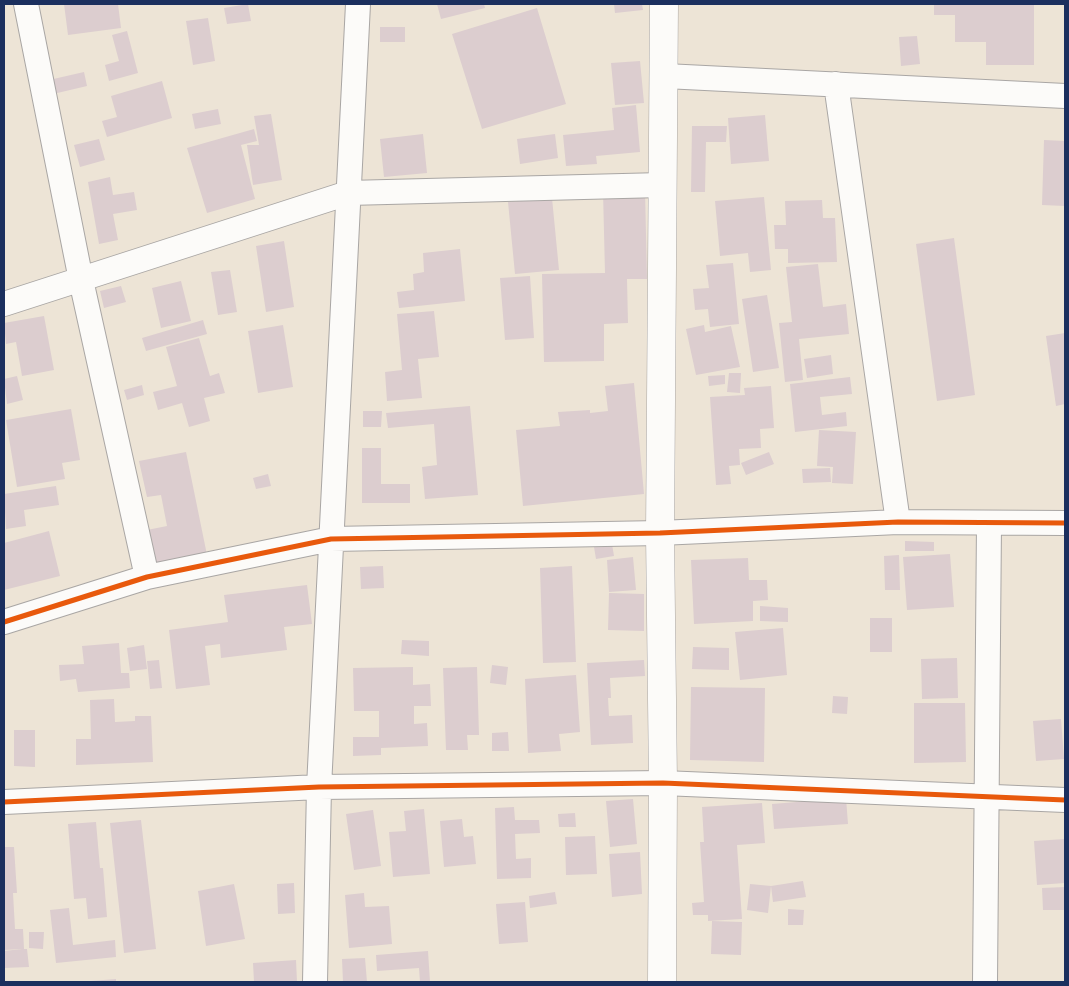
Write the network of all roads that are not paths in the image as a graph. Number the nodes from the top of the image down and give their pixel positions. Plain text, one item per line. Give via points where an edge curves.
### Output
1 (26, 4) edge
2 (358, 4) edge
3 (664, 4) edge
4 (665, 76) junction
5 (836, 84) junction
6 (1065, 96) edge
7 (662, 185) junction
8 (348, 193) junction
9 (81, 280) junction
10 (4, 304) edge
11 (898, 522) junction
12 (1065, 523) edge
13 (989, 524) junction
14 (660, 533) junction
15 (331, 539) junction
16 (147, 576) junction
17 (4, 622) edge
18 (663, 783) junction
19 (319, 787) junction
20 (988, 798) junction
21 (1065, 800) edge
22 (4, 802) edge
23 (315, 982) edge
24 (662, 982) edge
25 (985, 982) edge

1 - 9 street
2 - 8 street
3 - 4 street
4 - 5 street
4 - 7 street
5 - 6 street
5 - 11 street
7 - 8 street
7 - 14 street
8 - 9 street
8 - 15 street
9 - 10 street
9 - 16 street
11 - 13 street
11 - 14 street
12 - 13 street
13 - 20 street
14 - 15 street
14 - 18 street
15 - 16 street
15 - 19 street
16 - 17 street
18 - 19 street
18 - 20 street
18 - 24 street
19 - 22 street
19 - 23 street
20 - 21 street
20 - 25 street

